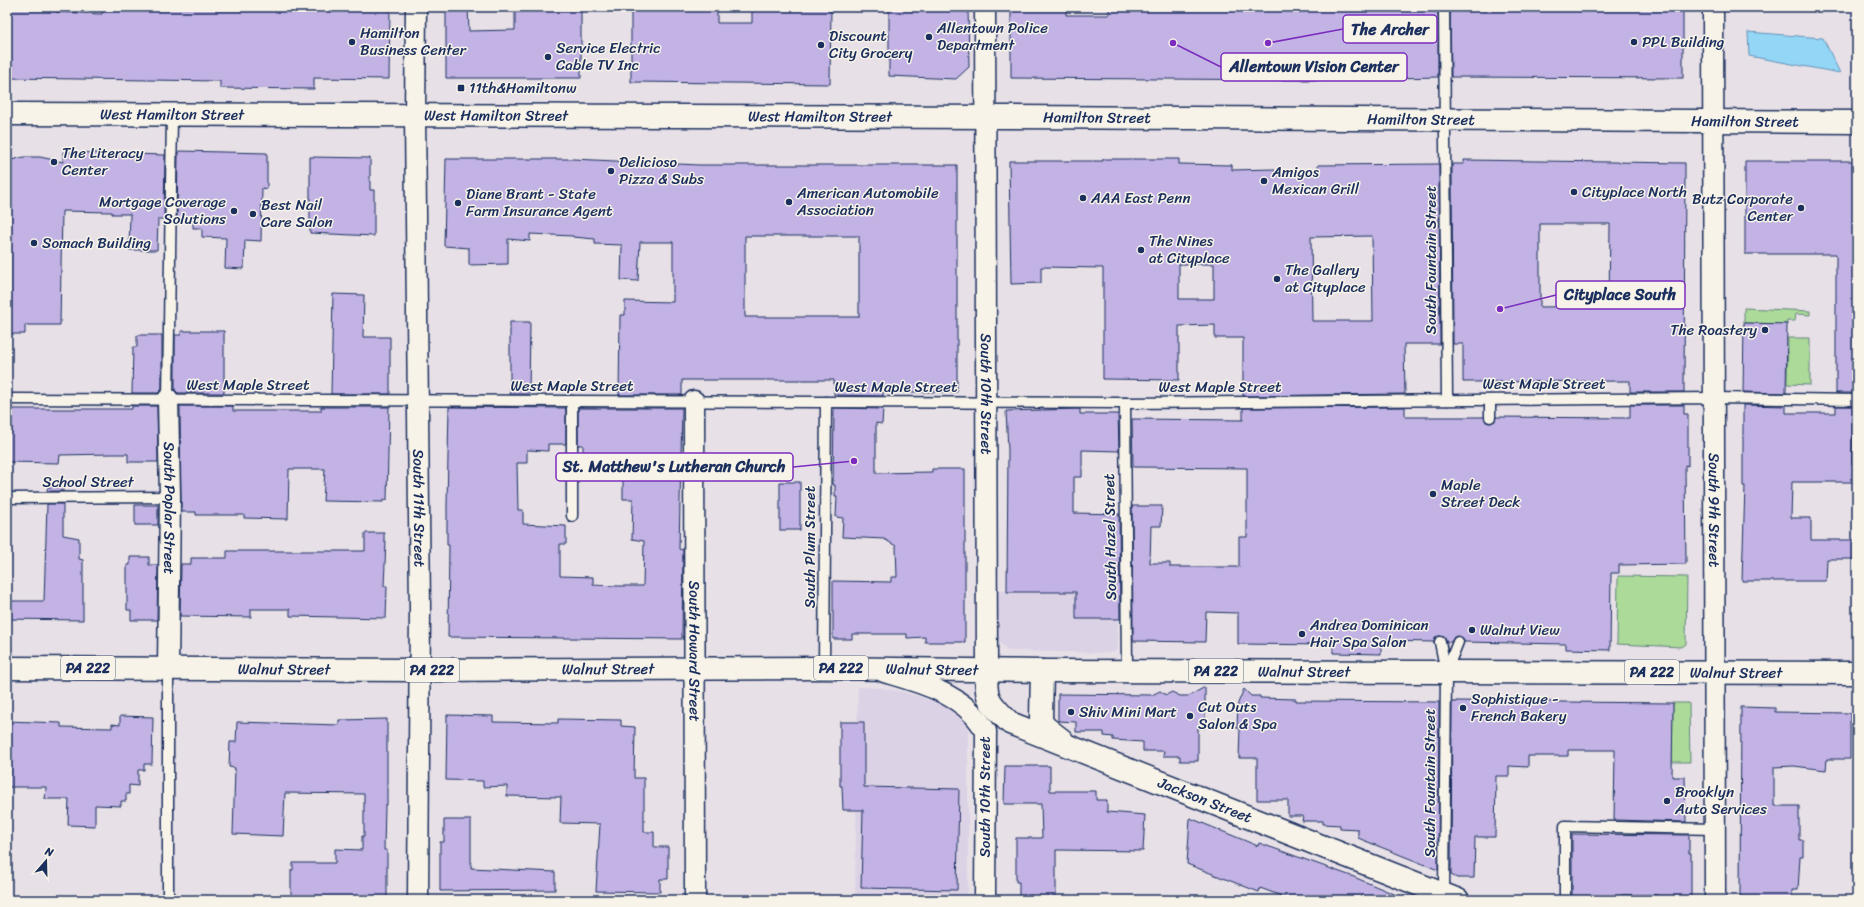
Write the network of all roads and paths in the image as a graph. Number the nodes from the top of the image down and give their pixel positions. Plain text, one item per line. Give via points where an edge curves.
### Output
1 (416, 7) edge
2 (985, 7) edge
3 (1444, 7) edge
4 (1714, 7) edge
5 (7, 114) edge
6 (172, 115) junction
7 (415, 116) junction
8 (986, 117) junction
9 (1445, 119) junction
10 (1713, 120) junction
11 (1857, 122) edge
12 (1714, 398) junction
13 (7, 399) edge
14 (168, 400) junction
15 (418, 400) junction
16 (1446, 400) junction
17 (1490, 400) junction
18 (1857, 400) edge
19 (572, 401) junction
20 (694, 401) junction
21 (826, 402) junction
22 (985, 402) junction
23 (1125, 403) junction
24 (1490, 417) dead end
25 (170, 497) junction
26 (7, 498) edge
27 (572, 516) dead end
28 (1440, 642) dead end
29 (1458, 642) dead end
30 (7, 668) edge
31 (695, 668) junction
32 (824, 668) junction
33 (872, 668) junction
34 (168, 669) junction
35 (419, 670) junction
36 (987, 670) junction
37 (1042, 671) junction
38 (1127, 671) junction
39 (1446, 672) junction
40 (1714, 673) junction
41 (1857, 673) edge
42 (1010, 723) junction
43 (986, 731) junction
44 (1072, 748) junction
45 (1715, 829) junction
46 (1453, 898) edge
47 (168, 900) edge
48 (418, 900) edge
49 (695, 900) edge
50 (985, 900) edge
51 (1565, 900) edge
52 (1715, 900) edge

1 - 7 street, South 11th Street
2 - 8 street, South 10th Street
3 - 9 lane, South Fountain Street
4 - 10 street, South 9th Street
5 - 6 main road, West Hamilton Street
6 - 7 main road, West Hamilton Street
6 - 14 lane, South Poplar Street
7 - 8 main road, West Hamilton Street
7 - 15 street, South 11th Street
8 - 9 main road, Hamilton Street
8 - 22 street, South 10th Street
9 - 10 main road, Hamilton Street
9 - 16 lane, South Fountain Street
10 - 11 main road, Hamilton Street
10 - 12 street, South 9th Street
12 - 17 lane, West Maple Street
12 - 18 lane, West Maple Street
12 - 40 street, South 9th Street
13 - 14 lane, West Maple Street
14 - 15 lane, West Maple Street
14 - 25 street, South Poplar Street
15 - 19 lane, West Maple Street
15 - 35 street, South 11th Street
16 - 17 lane, West Maple Street
16 - 23 lane, West Maple Street
17 - 24 lane
19 - 20 lane, West Maple Street
19 - 27 lane
20 - 21 lane, West Maple Street
20 - 31 street, South Howard Street
21 - 22 lane, West Maple Street
21 - 32 lane, South Plum Street
22 - 23 lane, West Maple Street
22 - 36 street, South 10th Street
23 - 38 lane, South Hazel Street
25 - 26 lane, School Street
25 - 34 street, South Poplar Street
28 - 39 lane
29 - 39 lane
30 - 34 main road, Walnut Street / PA 222
31 - 32 main road, Walnut Street / PA 222
31 - 35 main road, Walnut Street / PA 222
31 - 49 street, South Howard Street
32 - 33 main road, Walnut Street / PA 222
33 - 36 main road, Walnut Street / PA 222
33 - 43 street, South 10th Street via 927,685 951,697 973,713
34 - 35 main road, Walnut Street / PA 222
34 - 47 lane, South Poplar Street
35 - 48 street, South 11th Street
36 - 37 main road, Walnut Street / PA 222
36 - 42 main road, Jackson Street via 986,692 991,704
37 - 38 main road, Walnut Street / PA 222
37 - 44 main road via 1041,719 1044,726
38 - 39 main road, Walnut Street / PA 222
39 - 40 main road, Walnut Street / PA 222
39 - 46 lane, South Fountain Street
40 - 41 main road, Walnut Street / PA 222
40 - 45 street, South 9th Street
42 - 43 street via 999,723
42 - 44 main road, Jackson Street
43 - 50 street, South 10th Street
44 - 46 main road, Jackson Street
45 - 51 lane via 1565,826
45 - 52 street, South 9th Street

